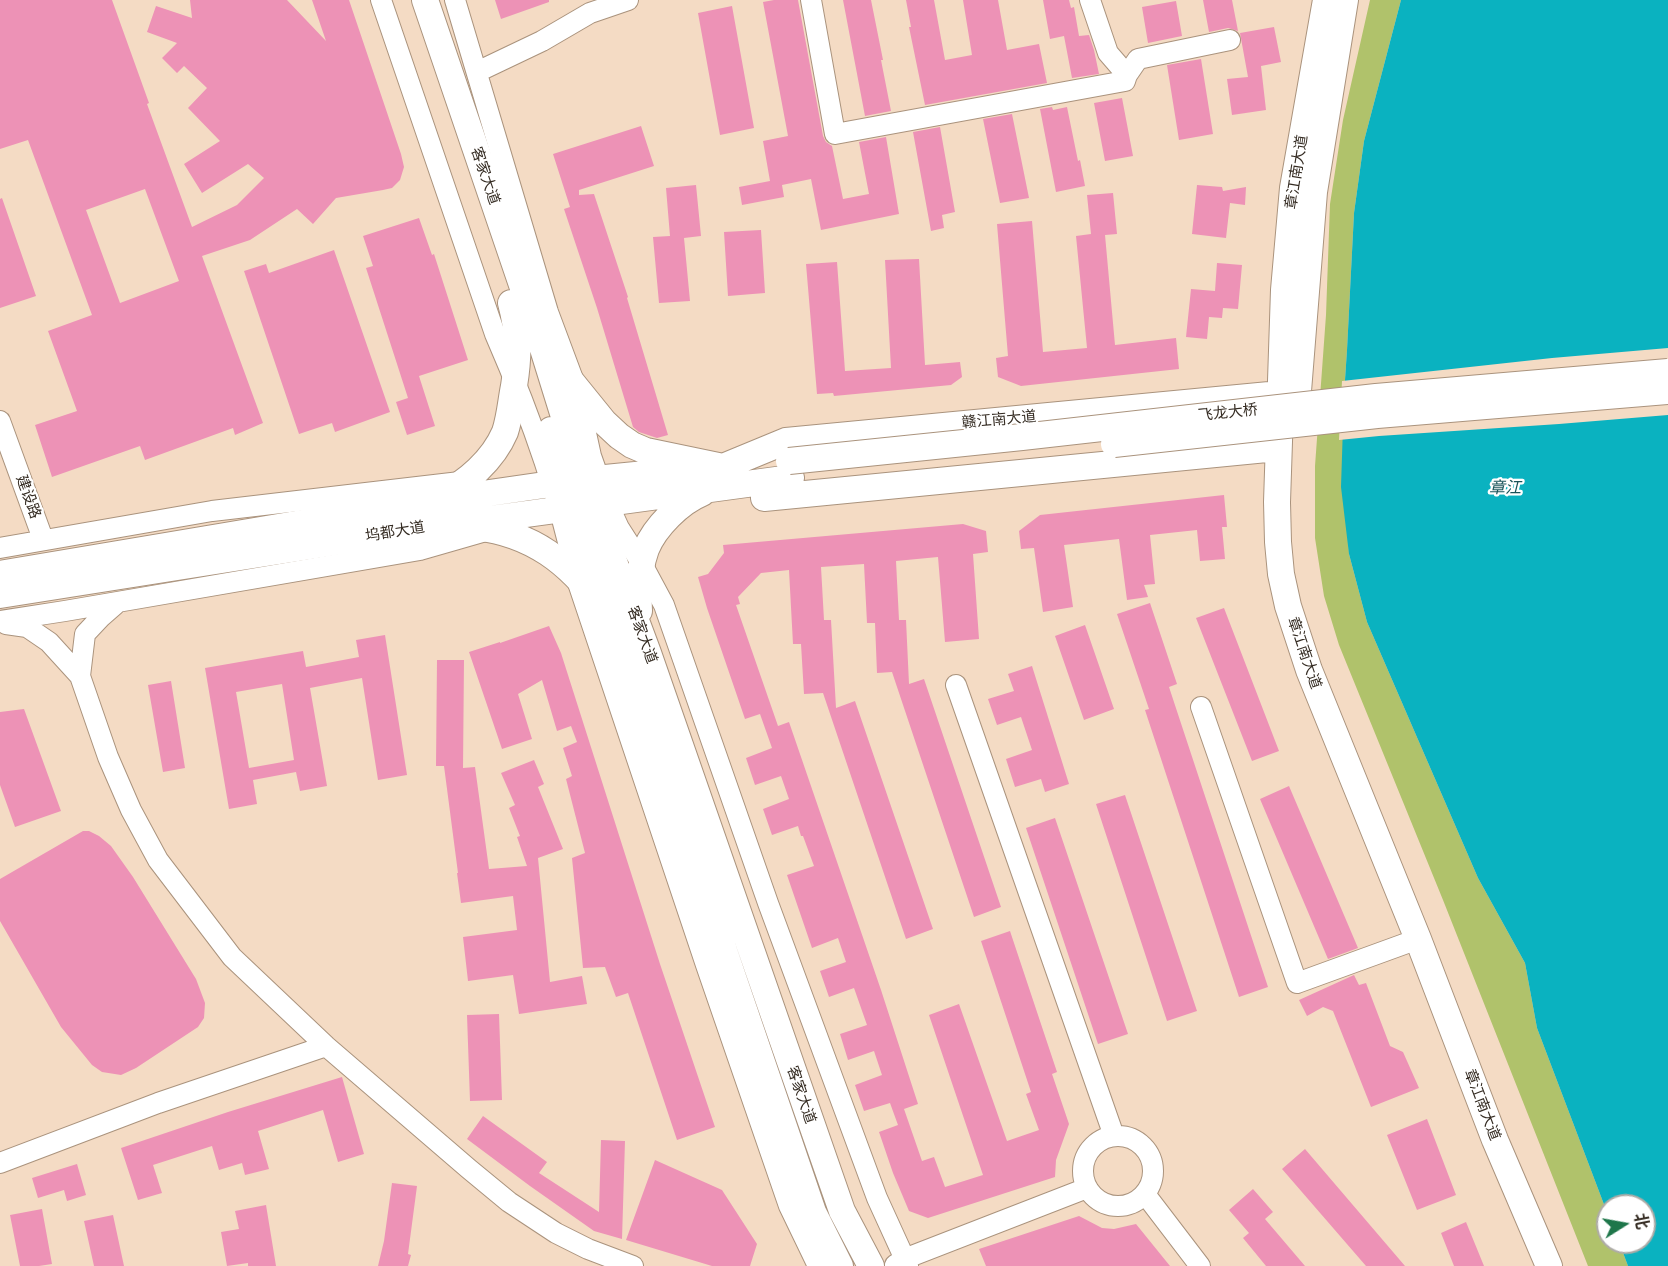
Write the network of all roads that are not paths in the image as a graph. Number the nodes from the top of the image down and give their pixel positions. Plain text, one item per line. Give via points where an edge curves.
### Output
1 (381, 0) edge
2 (407, 0) edge
3 (425, 0) edge
4 (455, 0) edge
5 (628, 0) edge
6 (812, 0) edge
7 (1090, 0) edge
8 (1326, 0) edge
9 (1346, 0) edge
10 (1230, 40) dead end
11 (477, 72) junction
12 (1127, 75) junction
13 (511, 303) junction
14 (535, 323) junction
15 (1668, 372) edge
16 (515, 381) junction
17 (576, 387) junction
18 (1668, 391) edge
19 (1280, 394) junction
20 (0, 421) edge
21 (1277, 448) junction
22 (723, 466) junction
23 (790, 470) junction
24 (464, 481) junction
25 (570, 482) junction
26 (708, 490) junction
27 (579, 508) junction
28 (429, 514) junction
29 (492, 529) junction
30 (43, 539) junction
31 (0, 548) edge
32 (642, 564) junction
33 (0, 574) edge
34 (576, 577) junction
35 (0, 595) edge
36 (119, 602) junction
37 (0, 622) edge
38 (619, 638) junction
39 (648, 653) junction
40 (80, 676) junction
41 (956, 685) dead end
42 (1202, 707) dead end
43 (1418, 939) junction
44 (326, 1046) junction
45 (1114, 1136) junction
46 (0, 1163) edge
47 (1087, 1188) junction
48 (1145, 1194) junction
49 (902, 1264) edge
50 (633, 1266) edge
51 (818, 1266) edge
52 (840, 1266) edge
53 (871, 1266) edge
54 (1200, 1266) edge
55 (1549, 1266) edge
56 (1566, 1266) edge

1 - 16 street via 495,334
2 - 13 main road, 客家大道
3 - 14 main road, 客家大道
4 - 11 street
5 - 11 street via 590,14
6 - 12 street via 835,134 1125,81
7 - 12 street via 1107,54
8 - 19 main road, 章江南大道 via 1293,188
9 - 56 main road, 章江南大道 via 1314,192 1297,393 1294,497 1304,603 1324,662
10 - 12 street via 1138,59
11 - 17 street via 548,312
13 - 16 main road via 518,336
13 - 25 main road, 客家大道
14 - 17 main road
14 - 25 main road, 客家大道
15 - 23 main road, 飞龙大桥, bridge via 1376,397 1022,437
16 - 24 main road via 505,432 492,454
16 - 25 street via 543,460
17 - 22 main road via 604,422 632,445
17 - 25 street via 591,456
18 - 23 main road, 飞龙大桥, bridge
19 - 21 main road, 章江南大道
19 - 22 main road, 赣江南大道 via 786,441
20 - 30 street, 建设路
21 - 26 main road via 748,500
21 - 43 main road, 章江南大道 via 1278,542 1288,606 1309,670
22 - 23 main road, 坞都大道
22 - 25 main road, 坞都大道
23 - 26 main road, 坞都大道
24 - 25 street
24 - 28 main road via 443,495
24 - 30 street via 212,511
25 - 27 main road, 客家大道
25 - 27 street
25 - 28 main road, 坞都大道
26 - 27 main road, 坞都大道
26 - 32 main road via 682,504 664,522
27 - 28 main road, 坞都大道
27 - 29 street
27 - 32 street via 620,528
27 - 34 street
27 - 38 main road, 客家大道
27 - 39 main road, 客家大道
28 - 29 main road
28 - 33 main road, 坞都大道
28 - 35 main road, 坞都大道
29 - 34 main road via 535,544
29 - 36 street via 420,550
30 - 31 street
32 - 39 main road via 639,609
32 - 49 street via 664,605 768,903
34 - 38 main road via 590,591
34 - 51 street via 789,1206
36 - 37 street
36 - 40 street via 85,634
37 - 40 street via 27,627 49,642
38 - 52 main road, 客家大道 via 813,1212
39 - 53 main road, 客家大道 via 842,1211
40 - 44 street via 108,757 158,860 232,957
41 - 45 street
42 - 43 street via 1297,983
43 - 55 main road, 章江南大道
44 - 46 street via 158,1103
44 - 50 street via 510,1202 556,1233
45 - 47 street via 1090,1149 1083,1166
45 - 48 street via 1133,1139 1152,1159 1153,1178
47 - 48 street via 1095,1198 1112,1206 1130,1205
47 - 49 street
48 - 54 street

